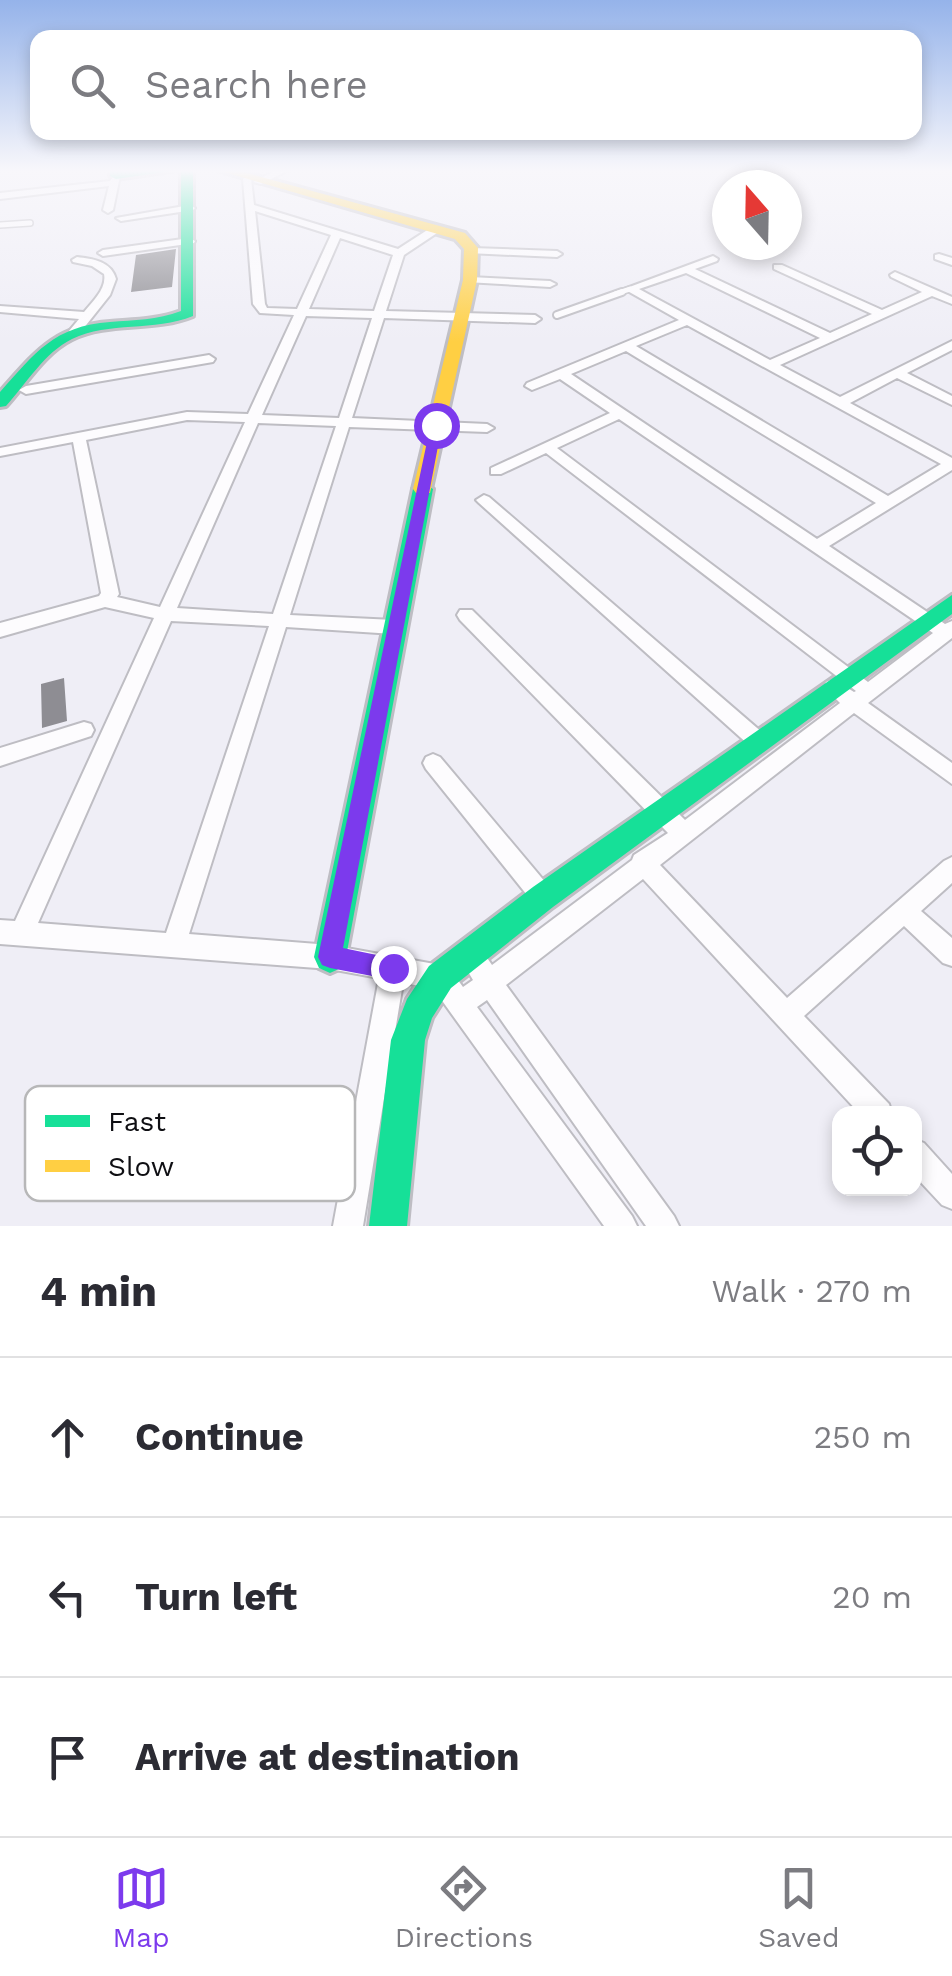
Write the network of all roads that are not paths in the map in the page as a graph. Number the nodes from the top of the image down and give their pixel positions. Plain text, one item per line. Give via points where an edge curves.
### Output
1 (190, 227) edge
2 (254, 227) edge
3 (315, 227) edge
4 (429, 227) edge
5 (436, 229) junction
6 (336, 234) junction
7 (190, 241) junction
8 (472, 251) junction
9 (399, 253) junction
10 (103, 254) dead end
11 (557, 254) dead end
12 (940, 257) dead end
13 (712, 259) edge
14 (78, 260) dead end
15 (952, 262) edge
16 (778, 266) dead end
17 (687, 268) junction
18 (895, 275) dead end
19 (470, 280) junction
20 (550, 284) dead end
21 (630, 289) junction
22 (931, 292) junction
23 (952, 300) edge
24 (0, 309) edge
25 (302, 312) junction
26 (382, 312) junction
27 (879, 313) junction
28 (557, 315) dead end
29 (460, 316) junction
30 (534, 319) dead end
31 (688, 320) junction
32 (81, 324) junction
33 (828, 337) junction
34 (627, 346) junction
35 (950, 347) edge
36 (209, 359) dead end
37 (770, 365) junction
38 (897, 373) junction
39 (562, 374) junction
40 (532, 386) dead end
41 (26, 390) junction
42 (952, 400) edge
43 (0, 402) edge
44 (839, 403) junction
45 (620, 413) junction
46 (252, 418) junction
47 (0, 419) edge
48 (347, 420) junction
49 (436, 425) junction
50 (488, 428) dead end
51 (79, 438) junction
52 (548, 448) junction
53 (0, 452) edge
54 (952, 464) edge
55 (496, 471) dead end
56 (484, 500) dead end
57 (889, 504) junction
58 (817, 546) junction
59 (105, 601) junction
60 (952, 603) edge
61 (163, 614) junction
62 (466, 615) dead end
63 (278, 622) junction
64 (394, 627) junction
65 (941, 627) edge
66 (0, 630) edge
67 (840, 682) junction
68 (862, 696) junction
69 (84, 730) dead end
70 (757, 740) junction
71 (0, 757) edge
72 (433, 763) dead end
73 (952, 775) edge
74 (659, 813) junction
75 (682, 832) junction
76 (642, 862) junction
77 (952, 868) edge
78 (543, 897) junction
79 (904, 911) junction
80 (11, 932) edge
81 (174, 945) junction
82 (952, 954) edge
83 (470, 955) junction
84 (330, 957) junction
85 (393, 968) junction
86 (440, 978) junction
87 (491, 980) junction
88 (461, 1004) junction
89 (788, 1013) junction
90 (872, 1106) edge
91 (922, 1162) edge
92 (355, 1186) edge
93 (952, 1195) edge
94 (352, 1201) edge
95 (348, 1226) edge
96 (388, 1226) edge
97 (622, 1226) edge
98 (664, 1226) edge

1 - 7 street
2 - 25 street via 260,308
3 - 6 street
4 - 5 street
5 - 8 street via 466,239
5 - 9 street
6 - 9 street
6 - 25 street
7 - 10 street
7 - 32 street via 186,315 139,326
8 - 11 street
8 - 19 street
9 - 26 street
12 - 15 street
13 - 17 street
14 - 32 street via 110,274 108,290
16 - 27 street
17 - 21 street
17 - 33 street
18 - 22 street
19 - 20 street
19 - 29 street
21 - 28 lane
21 - 31 street
22 - 23 street
22 - 27 street
24 - 32 street
25 - 26 street
25 - 46 street
26 - 29 street
26 - 48 street
27 - 33 street
29 - 30 street
29 - 49 street
31 - 34 street
31 - 37 street
32 - 41 street
32 - 43 street
33 - 37 street
34 - 39 street
34 - 57 street
35 - 38 street
36 - 41 street
37 - 44 street
38 - 42 street
38 - 44 street
39 - 40 street
39 - 45 street
41 - 47 street
44 - 54 street
45 - 52 street
45 - 58 street
46 - 48 street
46 - 51 street via 187,416
46 - 61 street
48 - 49 street
48 - 63 street
49 - 50 street
49 - 64 street
51 - 53 street
51 - 59 street via 110,594
52 - 55 street
52 - 67 street
54 - 57 street
56 - 70 street
57 - 58 street
58 - 65 street
59 - 61 street
59 - 66 street
60 - 65 street
61 - 63 street
61 - 80 street
62 - 74 street
63 - 64 street
63 - 81 street
64 - 84 street
65 - 67 street
65 - 68 street
67 - 68 street
67 - 70 street
68 - 73 street
68 - 75 street
69 - 71 street
70 - 74 street
72 - 78 street
74 - 75 street
74 - 78 street
75 - 76 street
76 - 87 street
76 - 89 street
77 - 79 street
78 - 83 street
79 - 82 street
79 - 89 street
80 - 81 street
81 - 84 street
83 - 86 street
83 - 87 street
84 - 85 street
85 - 86 street
85 - 92 street
86 - 88 street
86 - 96 street via 408,1040
87 - 88 street
87 - 98 street
88 - 97 street
89 - 90 street
91 - 93 street
94 - 95 street

